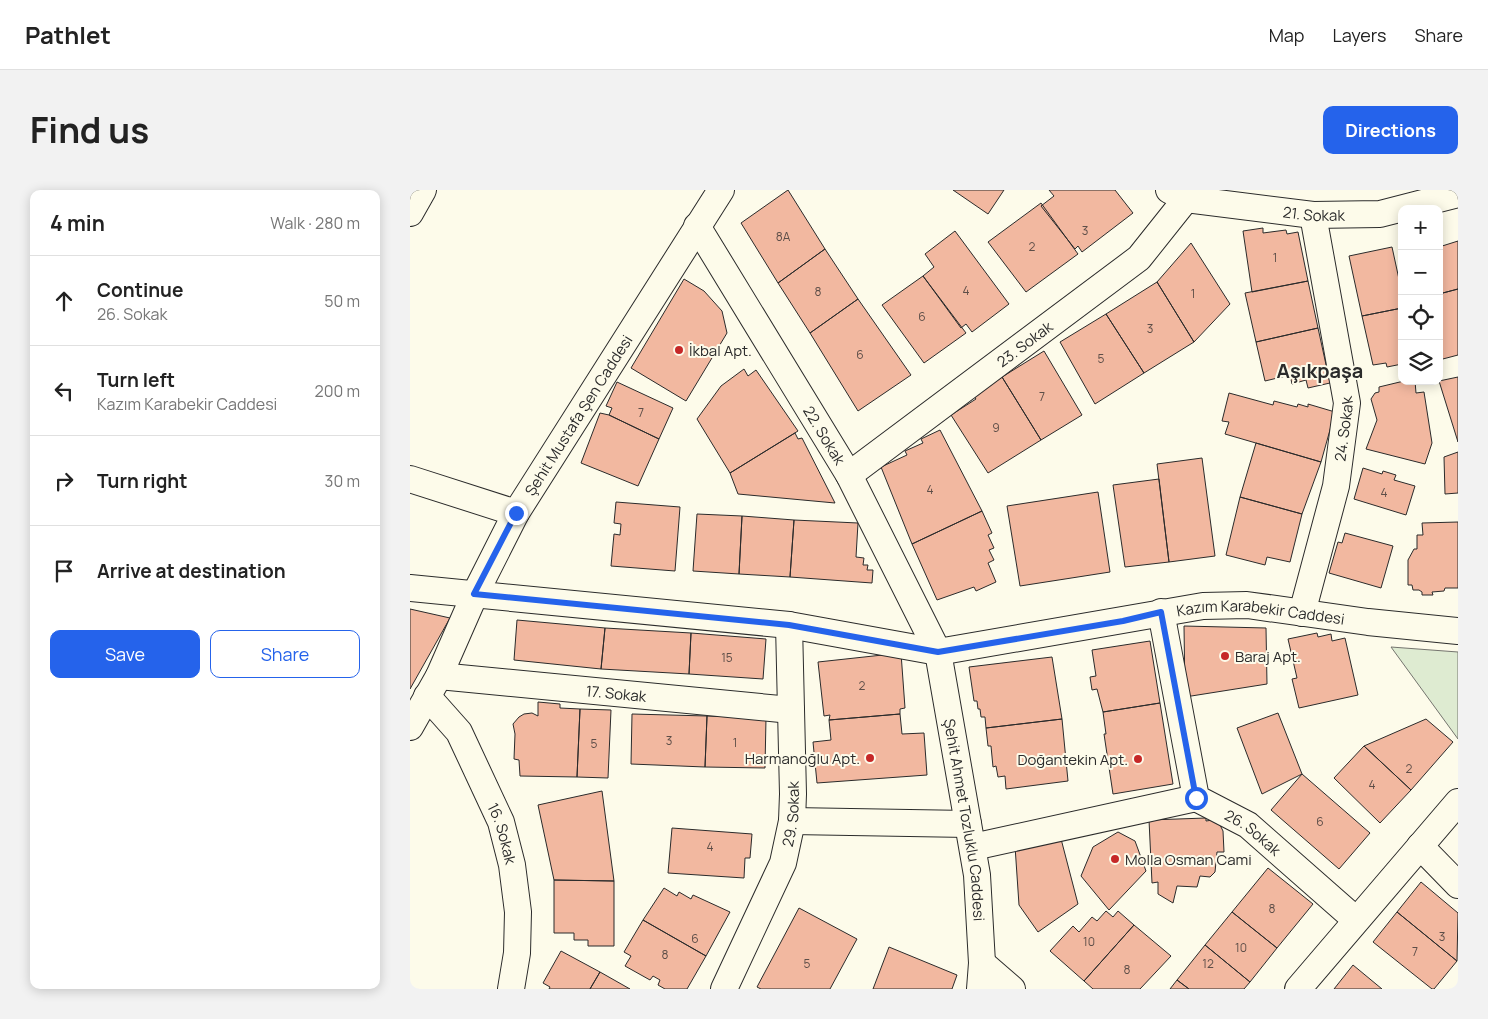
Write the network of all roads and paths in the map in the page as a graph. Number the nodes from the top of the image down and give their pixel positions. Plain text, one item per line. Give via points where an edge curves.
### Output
1 (423, 190) edge
2 (721, 190) edge
3 (1185, 193) edge
4 (1458, 194) edge
5 (410, 213) edge
6 (1313, 215) junction
7 (697, 226) junction
8 (849, 476) junction
9 (410, 479) edge
10 (516, 513) junction
11 (410, 588) edge
12 (474, 594) junction
13 (1161, 612) junction
14 (1302, 613) junction
15 (789, 625) junction
16 (1458, 630) edge
17 (938, 652) junction
18 (433, 686) junction
19 (791, 710) junction
20 (410, 727) edge
21 (1196, 798) junction
22 (1458, 802) edge
23 (792, 821) junction
24 (971, 835) junction
25 (1420, 846) junction
26 (1458, 885) edge
27 (1356, 920) junction
28 (982, 963) junction
29 (510, 989) edge
30 (724, 989) edge
31 (980, 989) edge
32 (1012, 989) edge
33 (1298, 989) edge

1 - 5 street
2 - 7 street, Şehit Mustafa Şen Caddesi
3 - 6 street, 21. Sokak
3 - 8 street, 23. Sokak via 1139,258
4 - 6 street, 21. Sokak via 1380,214
6 - 14 street, 24. Sokak via 1347,403 1336,486
7 - 8 street, 22. Sokak
7 - 10 street, Şehit Mustafa Şen Caddesi
8 - 17 street, 22. Sokak
9 - 10 street
10 - 12 street, Şehit Mustafa Şen Caddesi
11 - 12 street, Kazım Karabekir Caddesi
12 - 15 street, Kazım Karabekir Caddesi
12 - 18 street, Şehit Mustafa Şen Caddesi
13 - 14 street, Kazım Karabekir Caddesi via 1203,606 1247,605
13 - 17 street, Kazım Karabekir Caddesi
13 - 21 street
14 - 16 street, Kazım Karabekir Caddesi
15 - 17 street, Kazım Karabekir Caddesi
15 - 19 street, 29. Sokak
17 - 24 street, Şehit Ahmet Tozluklu Caddesi
18 - 19 street, 17. Sokak
18 - 20 street, Şehit Mustafa Şen Caddesi
18 - 29 street, 16. Sokak via 459,732 501,822 512,865 518,912 517,953
19 - 23 street, 29. Sokak
21 - 24 street
21 - 27 street, 26. Sokak via 1248,825
22 - 25 street
23 - 24 street
23 - 30 street, 29. Sokak via 783,863
24 - 28 street, Şehit Ahmet Tozluklu Caddesi via 977,875
25 - 26 street
25 - 27 street
27 - 33 street
28 - 31 street, Şehit Ahmet Tozluklu Caddesi
28 - 32 street

